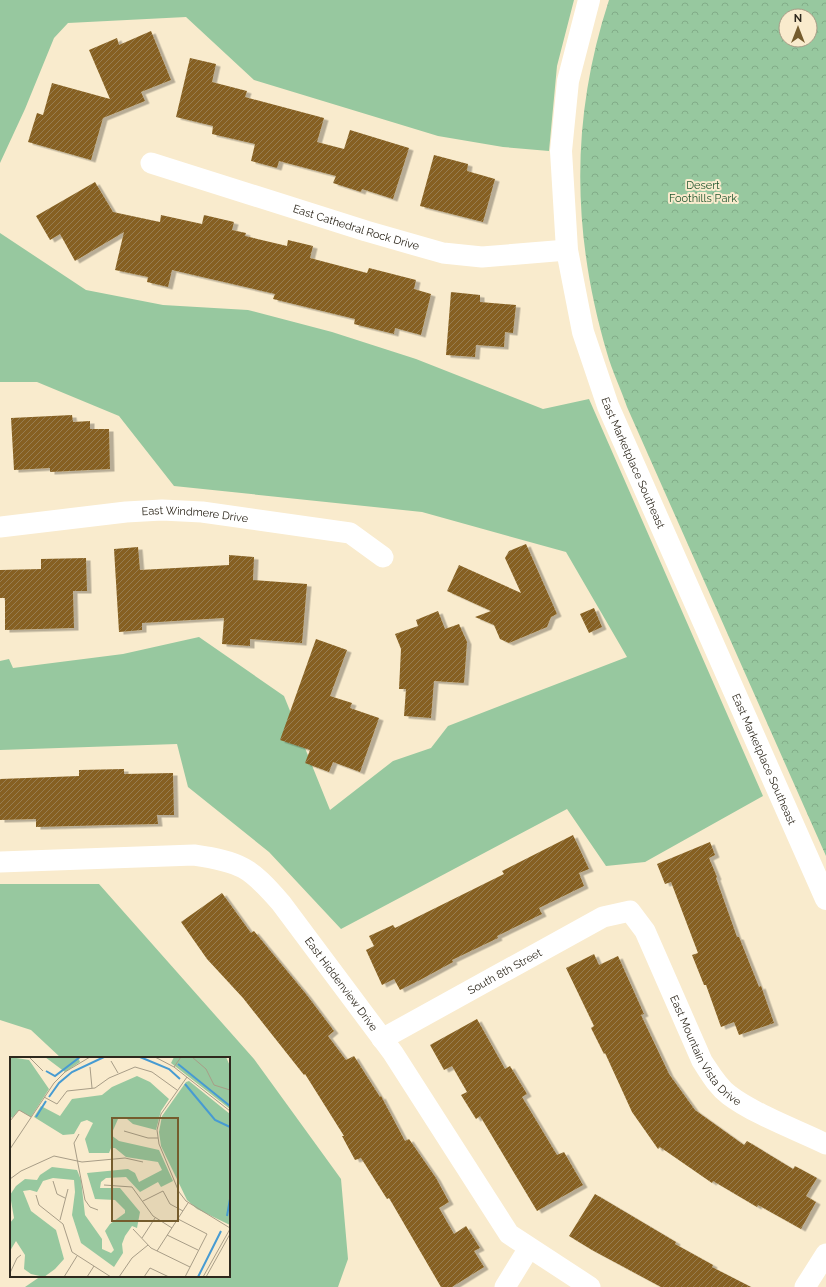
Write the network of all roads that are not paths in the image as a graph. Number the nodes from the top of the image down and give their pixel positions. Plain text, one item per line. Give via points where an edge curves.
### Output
1 (589, 0) edge
2 (151, 163) dead end
3 (567, 250) junction
4 (0, 527) edge
5 (383, 557) dead end
6 (0, 862) edge
7 (826, 900) edge
8 (630, 911) joint
9 (382, 1039) junction
10 (826, 1144) edge
11 (529, 1248) junction
12 (824, 1262) edge
13 (505, 1287) edge
14 (590, 1287) edge
15 (805, 1287) edge

1 - 3 street, East Marketplace Southeast via 568,81 561,151
2 - 3 street, East Cathedral Rock Drive via 443,253 482,257
3 - 7 street, East Marketplace Southeast via 583,332 608,406
4 - 5 street, East Windmere Drive via 126,512 202,512 350,534
6 - 9 street, East Hiddenview Drive via 194,855 225,860 247,869 281,903
8 - 9 street, South 8th Street via 603,917
8 - 10 street, East Mountain Vista Drive via 645,931 702,1061 714,1081 729,1095 759,1112
9 - 11 street, East Hiddenview Drive via 509,1234
11 - 13 street
11 - 14 street, East Hiddenview Drive
12 - 15 street

